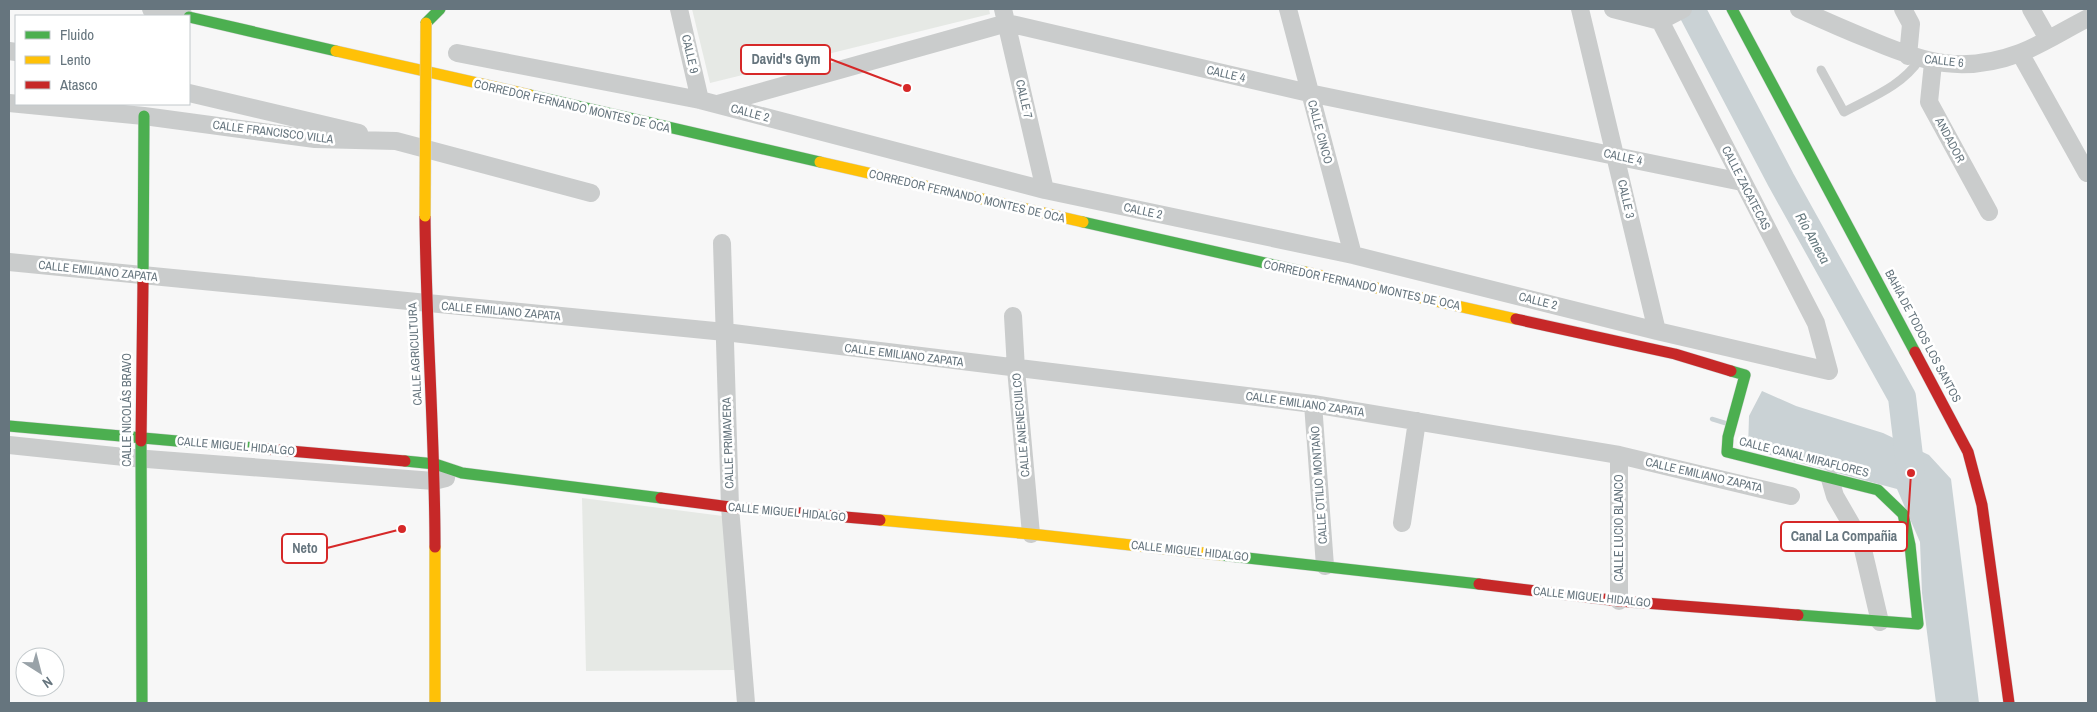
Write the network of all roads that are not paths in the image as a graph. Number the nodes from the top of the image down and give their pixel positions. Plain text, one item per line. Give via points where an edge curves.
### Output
1 (151, 9) edge
2 (440, 9) edge
3 (680, 9) edge
4 (1288, 9) edge
5 (1580, 9) edge
6 (1613, 9) edge
7 (1732, 9) edge
8 (1799, 9) edge
9 (1903, 9) edge
10 (2030, 9) edge
11 (1680, 10) edge
12 (179, 15) edge
13 (1657, 15) edge
14 (1005, 16) edge
15 (190, 18) edge
16 (2088, 18) edge
17 (2048, 39) junction
18 (456, 53) dead end
19 (2020, 53) junction
20 (1920, 59) junction
21 (1821, 70) dead end
22 (190, 93) edge
23 (1309, 93) junction
24 (708, 102) junction
25 (30, 105) edge
26 (144, 116) junction
27 (396, 141) junction
28 (1616, 156) junction
29 (2087, 173) dead end
30 (1742, 182) junction
31 (1045, 190) junction
32 (591, 193) dead end
33 (1989, 212) dead end
34 (722, 243) dead end
35 (1353, 255) junction
36 (9, 262) edge
37 (142, 275) junction
38 (426, 304) junction
39 (1013, 316) dead end
40 (1657, 331) junction
41 (725, 332) junction
42 (1683, 337) junction
43 (1697, 361) junction
44 (1016, 369) junction
45 (1829, 371) joint
46 (1313, 404) junction
47 (1417, 421) junction
48 (9, 426) edge
49 (141, 437) junction
50 (9, 445) edge
51 (1727, 452) joint
52 (1619, 455) junction
53 (141, 458) junction
54 (434, 472) junction
55 (462, 473) joint
56 (1830, 478) junction
57 (1791, 496) dead end
58 (730, 507) junction
59 (1402, 523) dead end
60 (1031, 534) junction
61 (1325, 566) junction
62 (1619, 601) junction
63 (1880, 622) junction
64 (1918, 624) joint
65 (142, 703) edge
66 (435, 703) edge
67 (746, 703) edge
68 (2009, 703) edge

1 - 12 street
2 - 38 street, CALLE AGRICULTURA, bridge via 426,23
3 - 24 street, CALLE 9
4 - 23 street, CALLE CINCO
5 - 28 street, CALLE 3
6 - 13 street
7 - 68 street, BAHÍA DE TODOS LOS SANTOS via 1968,452 1982,505
8 - 20 street, CALLE 6
9 - 20 street, ANDADOR via 1911,24
10 - 17 street
11 - 13 street
13 - 30 street, CALLE ZACATECAS
14 - 23 street, CALLE 4
14 - 24 street, CALLE 4
14 - 31 street, CALLE 7
15 - 43 street, CORREDOR FERNANDO MONTES DE OCA
16 - 17 street, CALLE 6
17 - 19 street, CALLE 6
18 - 24 street, CALLE 2
19 - 20 street, CALLE 6 via 1980,64 1955,65
19 - 29 street
20 - 21 lane via 1910,74 1844,112
20 - 33 street, ANDADOR via 1929,102
22 - 27 street
23 - 28 street, CALLE 4
23 - 35 street, CALLE CINCO
24 - 31 street, CALLE 2
25 - 26 street, CALLE FRANCISCO VILLA
26 - 27 street, CALLE FRANCISCO VILLA via 315,139
26 - 37 street, CALLE NICOLÁS BRAVO
27 - 32 street, CALLE FRANCISCO VILLA
28 - 30 street, CALLE 4
28 - 40 street, CALLE 3
30 - 45 street, CALLE ZACATECAS via 1816,323
31 - 35 street, CALLE 2
34 - 41 street, CALLE PRIMAVERA
35 - 40 street, CALLE 2
36 - 37 street, CALLE EMILIANO ZAPATA
37 - 38 street, CALLE EMILIANO ZAPATA
37 - 49 street, CALLE NICOLÁS BRAVO
38 - 41 street, CALLE EMILIANO ZAPATA
38 - 54 street, CALLE AGRICULTURA
39 - 44 street, CALLE ANENECUILCO
40 - 42 street, CALLE 2
41 - 44 street, CALLE EMILIANO ZAPATA
41 - 58 street, CALLE PRIMAVERA
42 - 43 street
42 - 45 street, CALLE 2
43 - 51 street, CORREDOR FERNANDO MONTES DE OCA via 1745,375
44 - 46 street, CALLE EMILIANO ZAPATA
44 - 60 street, CALLE ANENECUILCO
46 - 47 street, CALLE EMILIANO ZAPATA
46 - 61 street, CALLE OTILIO MONTAÑO
47 - 52 street, CALLE EMILIANO ZAPATA
47 - 59 street
48 - 49 street, CALLE MIGUEL HIDALGO
49 - 53 street, CALLE NICOLÁS BRAVO
49 - 54 street, CALLE MIGUEL HIDALGO
50 - 53 street, CALLE MIGUEL HIDALGO
51 - 56 street, CALLE CANAL MIRAFLORES
52 - 57 street, CALLE EMILIANO ZAPATA
52 - 62 street, CALLE LUCIO BLANCO
53 - 54 street, CALLE MIGUEL HIDALGO
53 - 65 street, CALLE NICOLÁS BRAVO
54 - 55 street, CALLE MIGUEL HIDALGO
54 - 66 street, CALLE AGRICULTURA
55 - 58 street, CALLE MIGUEL HIDALGO
56 - 63 street via 1834,496 1861,540
56 - 64 street, CALLE CANAL MIRAFLORES via 1878,490 1903,514 1910,545
58 - 60 street, CALLE MIGUEL HIDALGO
58 - 67 street, CALLE PRIMAVERA
60 - 61 street, CALLE MIGUEL HIDALGO
61 - 62 street, CALLE MIGUEL HIDALGO
62 - 63 street, CALLE MIGUEL HIDALGO
63 - 64 street, CALLE MIGUEL HIDALGO

